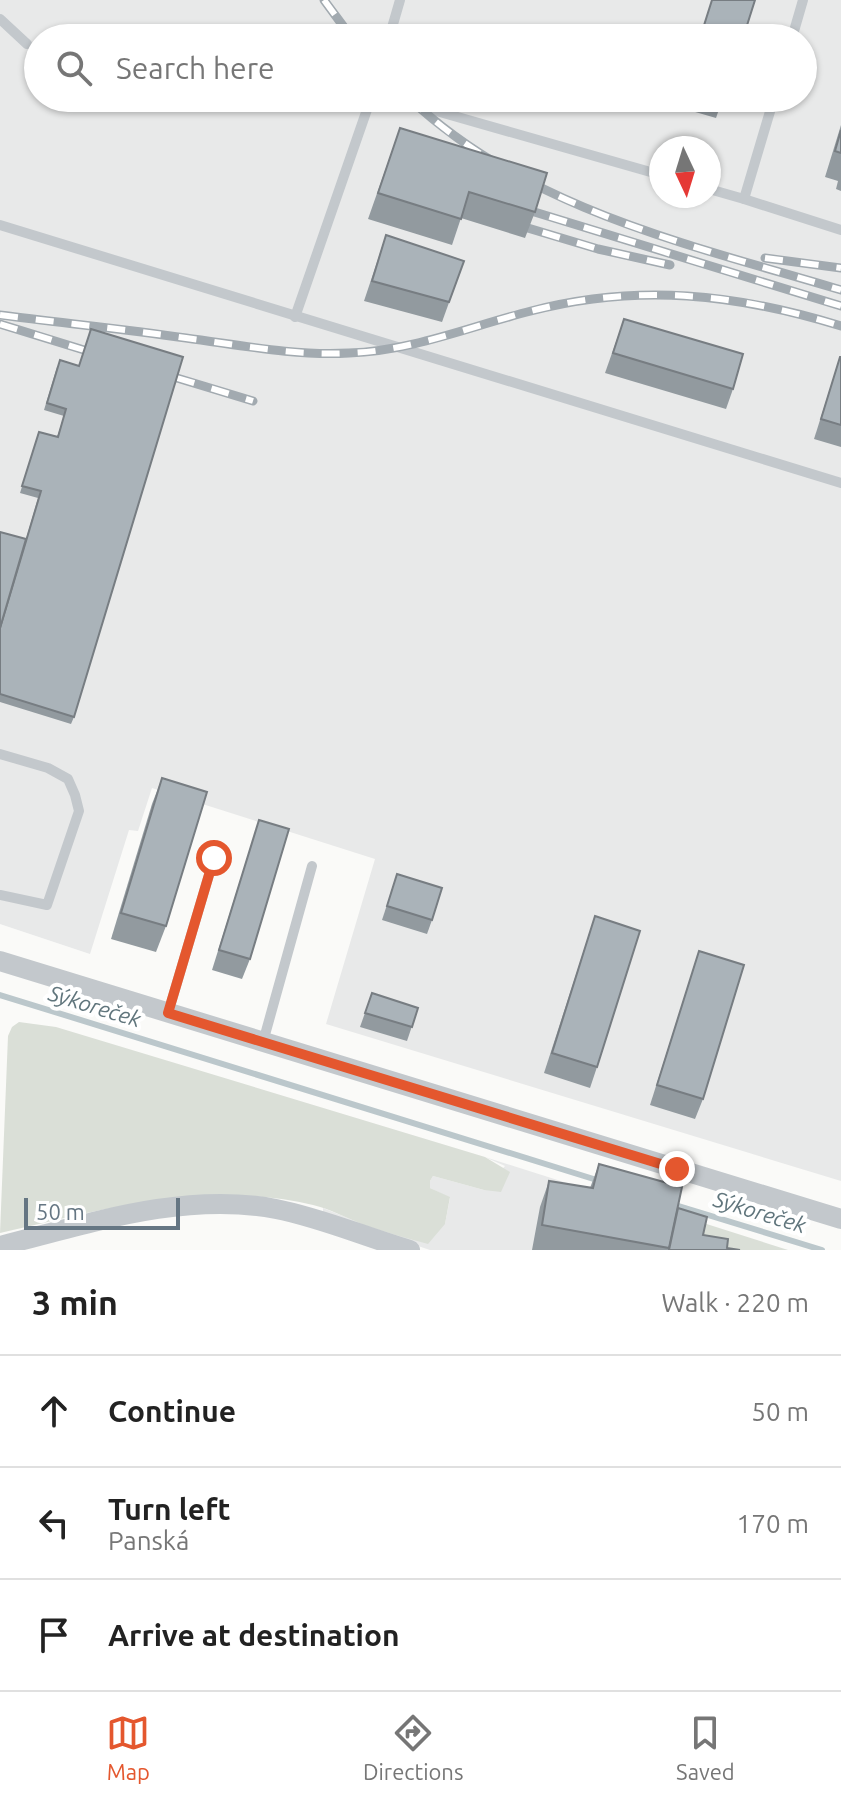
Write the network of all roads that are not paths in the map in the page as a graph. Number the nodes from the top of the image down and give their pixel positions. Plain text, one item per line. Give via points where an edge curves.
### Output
1 (400, 0) edge
2 (803, 0) edge
3 (0, 19) edge
4 (393, 24) edge
5 (796, 24) edge
6 (24, 41) edge
7 (366, 112) edge
8 (440, 112) edge
9 (770, 112) edge
10 (649, 172) edge
11 (721, 192) edge
12 (744, 199) junction
13 (0, 225) edge
14 (841, 230) edge
15 (295, 317) junction
16 (841, 483) edge
17 (0, 754) edge
18 (214, 858) dead end
19 (312, 866) dead end
20 (0, 895) edge
21 (0, 961) edge
22 (168, 1013) junction
23 (263, 1042) junction
24 (841, 1219) edge
25 (0, 1246) edge
26 (410, 1250) edge

1 - 4 lane
2 - 5 lane
3 - 6 lane
7 - 15 lane
8 - 10 lane
9 - 12 lane
11 - 12 lane
12 - 14 lane
13 - 15 lane
15 - 16 lane
17 - 20 lane via 68,779 79,811 47,905
18 - 22 lane
19 - 23 lane
21 - 22 street
22 - 23 street
23 - 24 street
25 - 26 street via 129,1215 214,1204 299,1214

